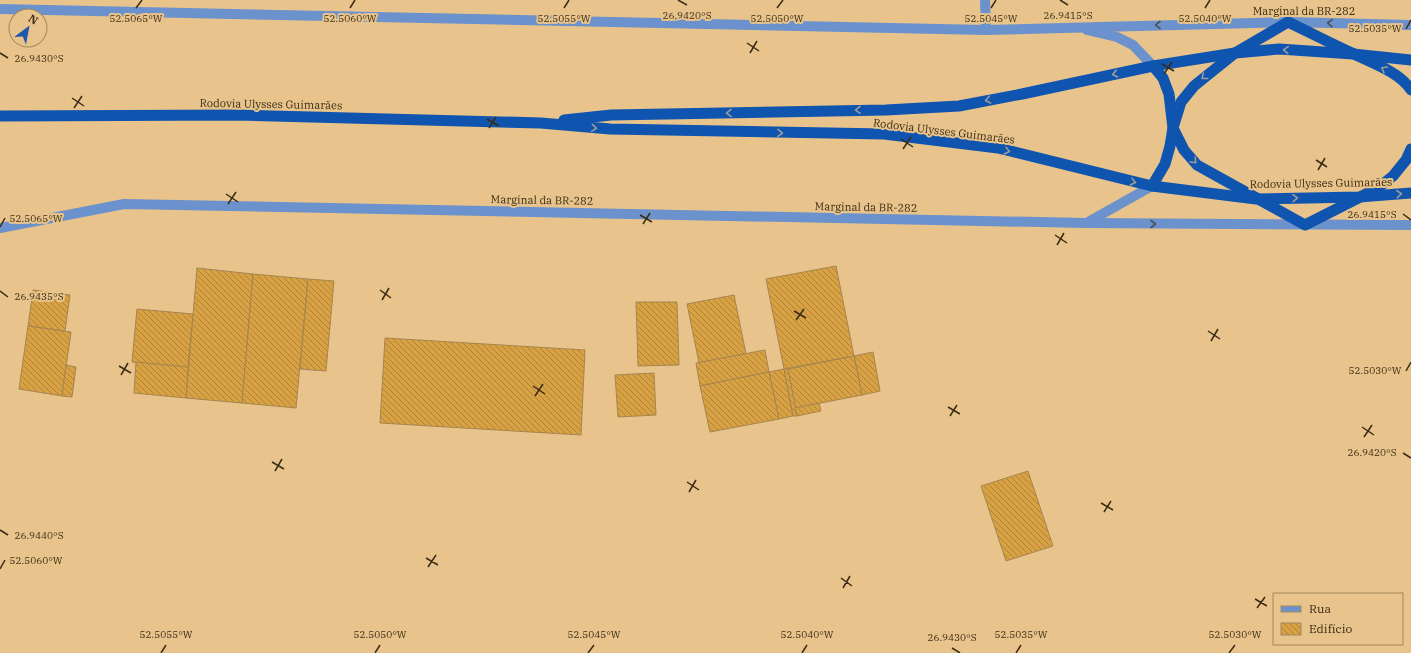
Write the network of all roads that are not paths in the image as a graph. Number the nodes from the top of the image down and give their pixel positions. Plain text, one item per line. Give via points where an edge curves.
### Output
1 (985, 0) edge
2 (0, 9) edge
3 (1288, 22) junction
4 (1411, 25) edge
5 (1076, 27) junction
6 (986, 30) junction
7 (1235, 53) junction
8 (1353, 54) junction
9 (1411, 60) edge
10 (1153, 66) junction
11 (1411, 90) edge
12 (0, 116) edge
13 (541, 123) junction
14 (1173, 128) junction
15 (1411, 149) edge
16 (1152, 186) junction
17 (1411, 193) edge
18 (1359, 197) junction
19 (1256, 199) junction
20 (1086, 223) junction
21 (1305, 225) junction
22 (1411, 225) edge
23 (0, 228) edge

1 - 6 street
2 - 6 street, Marginal da BR-282
4 -> 3 street, Marginal da BR-282
3 -> 5 street, Marginal da BR-282
3 - 7 highway
3 - 8 highway
5 - 6 street, Marginal da BR-282
5 - 10 street, Marginal da BR-282 via 1122,40
8 -> 7 highway, Rodovia Ulysses Guimarães via 1279,49
7 - 10 highway, Rodovia Ulysses Guimarães
7 -> 14 highway via 1194,86 1182,102
8 - 9 highway, Rodovia Ulysses Guimarães
11 -> 8 highway via 1398,76
10 -> 13 highway, Rodovia Ulysses Guimarães via 959,106 886,110 611,115
10 - 14 highway via 1163,78 1169,94
12 - 13 highway, Rodovia Ulysses Guimarães via 239,115
13 -> 16 highway, Rodovia Ulysses Guimarães via 610,129 884,134 998,148
14 - 16 highway via 1165,164
14 -> 19 highway via 1184,150 1197,165
15 - 18 highway via 1394,176 1378,188
16 - 19 highway, Rodovia Ulysses Guimarães
16 - 20 street
18 -> 17 highway, Rodovia Ulysses Guimarães
19 -> 18 highway, Rodovia Ulysses Guimarães
18 - 21 highway
19 - 21 highway
20 -> 21 street, Marginal da BR-282
20 - 23 street, Marginal da BR-282 via 124,204
21 - 22 street, Marginal da BR-282

